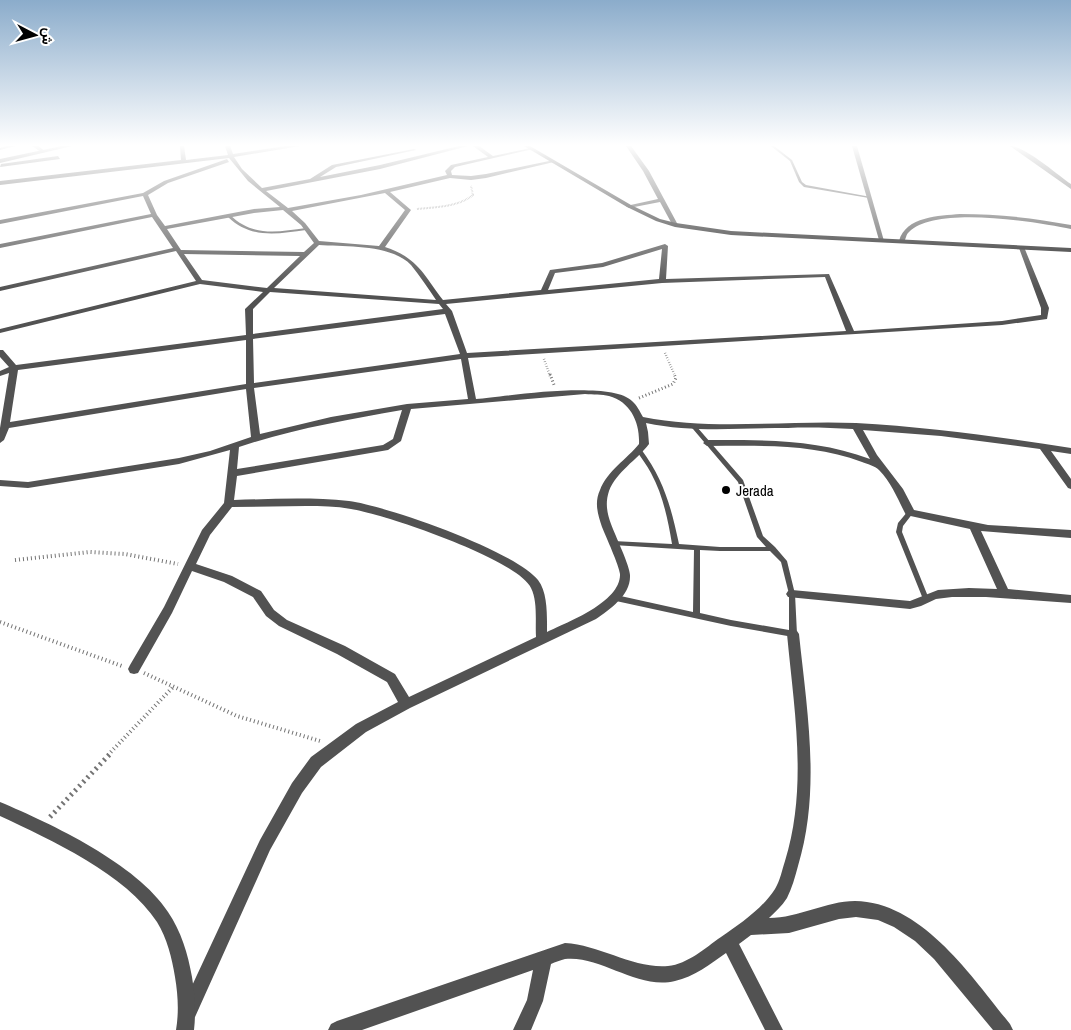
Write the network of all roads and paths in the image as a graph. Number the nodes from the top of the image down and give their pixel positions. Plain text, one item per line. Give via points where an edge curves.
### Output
1 (145, 194) joint
2 (266, 194) edge
3 (369, 194) edge
4 (390, 194) edge
5 (473, 194) edge
6 (609, 194) edge
7 (659, 194) edge
8 (852, 194) edge
9 (868, 194) edge
10 (869, 197) junction
11 (662, 200) junction
12 (629, 206) junction
13 (286, 209) junction
14 (408, 210) junction
15 (154, 215) junction
16 (229, 216) junction
17 (0, 222) edge
18 (675, 225) junction
19 (1071, 227) edge
20 (165, 228) junction
21 (306, 229) junction
22 (882, 240) junction
23 (902, 241) junction
24 (317, 243) junction
25 (0, 246) edge
26 (381, 248) junction
27 (1022, 248) junction
28 (1071, 250) edge
29 (177, 251) junction
30 (306, 254) junction
31 (662, 281) junction
32 (200, 282) junction
33 (0, 289) edge
34 (266, 290) junction
35 (544, 292) junction
36 (441, 302) junction
37 (448, 311) junction
38 (0, 331) edge
39 (851, 333) junction
40 (249, 337) junction
41 (661, 344) junction
42 (542, 351) junction
43 (0, 352) edge
44 (464, 356) junction
45 (14, 368) junction
46 (0, 374) edge
47 (250, 386) junction
48 (561, 394) junction
49 (472, 400) junction
50 (629, 402) junction
51 (408, 407) junction
52 (640, 419) junction
53 (5, 426) junction
54 (856, 426) junction
55 (694, 428) junction
56 (256, 438) junction
57 (0, 440) edge
58 (707, 443) junction
59 (235, 446) junction
60 (1043, 446) junction
61 (639, 450) junction
62 (1071, 450) edge
63 (881, 467) junction
64 (234, 473) junction
65 (0, 483) edge
66 (1071, 486) edge
67 (229, 504) junction
68 (910, 513) junction
69 (974, 527) junction
70 (1071, 534) edge
71 (613, 543) junction
72 (676, 546) junction
73 (697, 547) junction
74 (773, 549) junction
75 (15, 560) dead end
76 (189, 566) junction
77 (792, 594) junction
78 (1005, 595) junction
79 (616, 598) junction
80 (926, 599) junction
81 (1071, 599) edge
82 (696, 615) junction
83 (0, 622) edge
84 (793, 634) junction
85 (542, 640) junction
86 (134, 669) junction
87 (173, 687) junction
88 (406, 704) junction
89 (336, 745) junction
90 (0, 809) edge
91 (40, 827) junction
92 (747, 927) junction
93 (729, 942) junction
94 (544, 957) junction
95 (188, 1012) junction
96 (185, 1030) edge
97 (338, 1030) edge
98 (522, 1030) edge
99 (774, 1030) edge
100 (1004, 1030) edge

1 - 15 street
1 - 17 street
2 - 13 street
3 - 13 street
4 - 14 street
5 - 14 path via 456,204
6 - 12 main road
7 - 11 street
8 - 10 lane
9 - 10 street
10 - 22 street
11 - 12 street
11 - 18 street
12 - 18 main road
13 - 16 street
13 - 21 street
14 - 26 street
15 - 20 street
15 - 25 street
16 - 20 street
16 - 21 lane via 244,229 257,232
18 - 22 main road via 731,233
19 - 23 street via 1029,220 946,216 917,224 906,231
20 - 29 street
21 - 24 street
22 - 23 main road
23 - 27 main road
24 - 26 street
24 - 30 street
26 - 36 street via 412,263
27 - 28 main road
27 - 39 street via 1045,308 1044,317 1002,323
29 - 30 street
29 - 32 street
29 - 33 street
30 - 34 street
31 - 35 street
31 - 35 street via 665,246 603,265 552,271
31 - 39 street via 827,276
32 - 34 street
32 - 38 street
34 - 36 street
34 - 40 street via 249,309
35 - 36 street
36 - 37 street
37 - 40 street
37 - 44 street
39 - 41 street
40 - 45 street
40 - 47 street
41 - 42 street
41 - 50 path via 676,378 673,384
42 - 44 street
42 - 48 path via 550,378
43 - 45 street
44 - 47 street
44 - 49 street
45 - 46 street
45 - 53 street
47 - 53 street
47 - 56 street
48 - 49 street
48 - 50 street via 604,393
49 - 51 street
50 - 52 street
51 - 56 street via 331,420
51 - 64 street via 397,441 385,448
52 - 55 street
52 - 61 street via 645,436
53 - 57 street
54 - 55 street
54 - 60 street via 954,433
54 - 63 street
55 - 58 lane
56 - 59 street
58 - 63 street via 809,445 851,454
58 - 74 lane via 741,481 760,537
59 - 64 street
59 - 65 street via 179,461 28,485
60 - 62 street
60 - 66 street
61 - 71 street via 612,476 603,490 602,512
61 - 72 lane via 659,478 668,501
63 - 68 street via 900,491
64 - 67 street
67 - 76 street via 206,533
67 - 85 street via 305,502 352,506 380,512 482,549 525,572 535,584
68 - 69 street
68 - 80 lane via 900,525 899,532
69 - 70 street
69 - 78 street
71 - 72 lane
71 - 79 street via 625,574 624,584
72 - 73 lane
73 - 74 lane
73 - 82 lane
74 - 77 lane via 788,569
75 - 76 path via 90,552
76 - 86 street
76 - 88 street via 228,579 258,594 270,613 283,623 391,678
77 - 80 street via 910,605 919,605
77 - 84 lane
78 - 80 street via 936,594
78 - 81 street
79 - 82 lane
79 - 85 street via 592,616
82 - 84 lane
83 - 86 path
84 - 92 street via 805,805 796,854 781,894
85 - 88 street
86 - 87 path
87 - 89 path via 237,716
87 - 91 path
88 - 89 street
89 - 95 street via 316,762 265,845
90 - 91 street
91 - 95 street via 129,880 161,915 172,935 182,966
92 - 93 street
92 - 100 street via 788,925 857,909 900,920 946,960
93 - 94 street via 687,970 667,975 581,951 565,951
93 - 99 street
94 - 97 street
94 - 98 street via 535,1001
95 - 96 street

